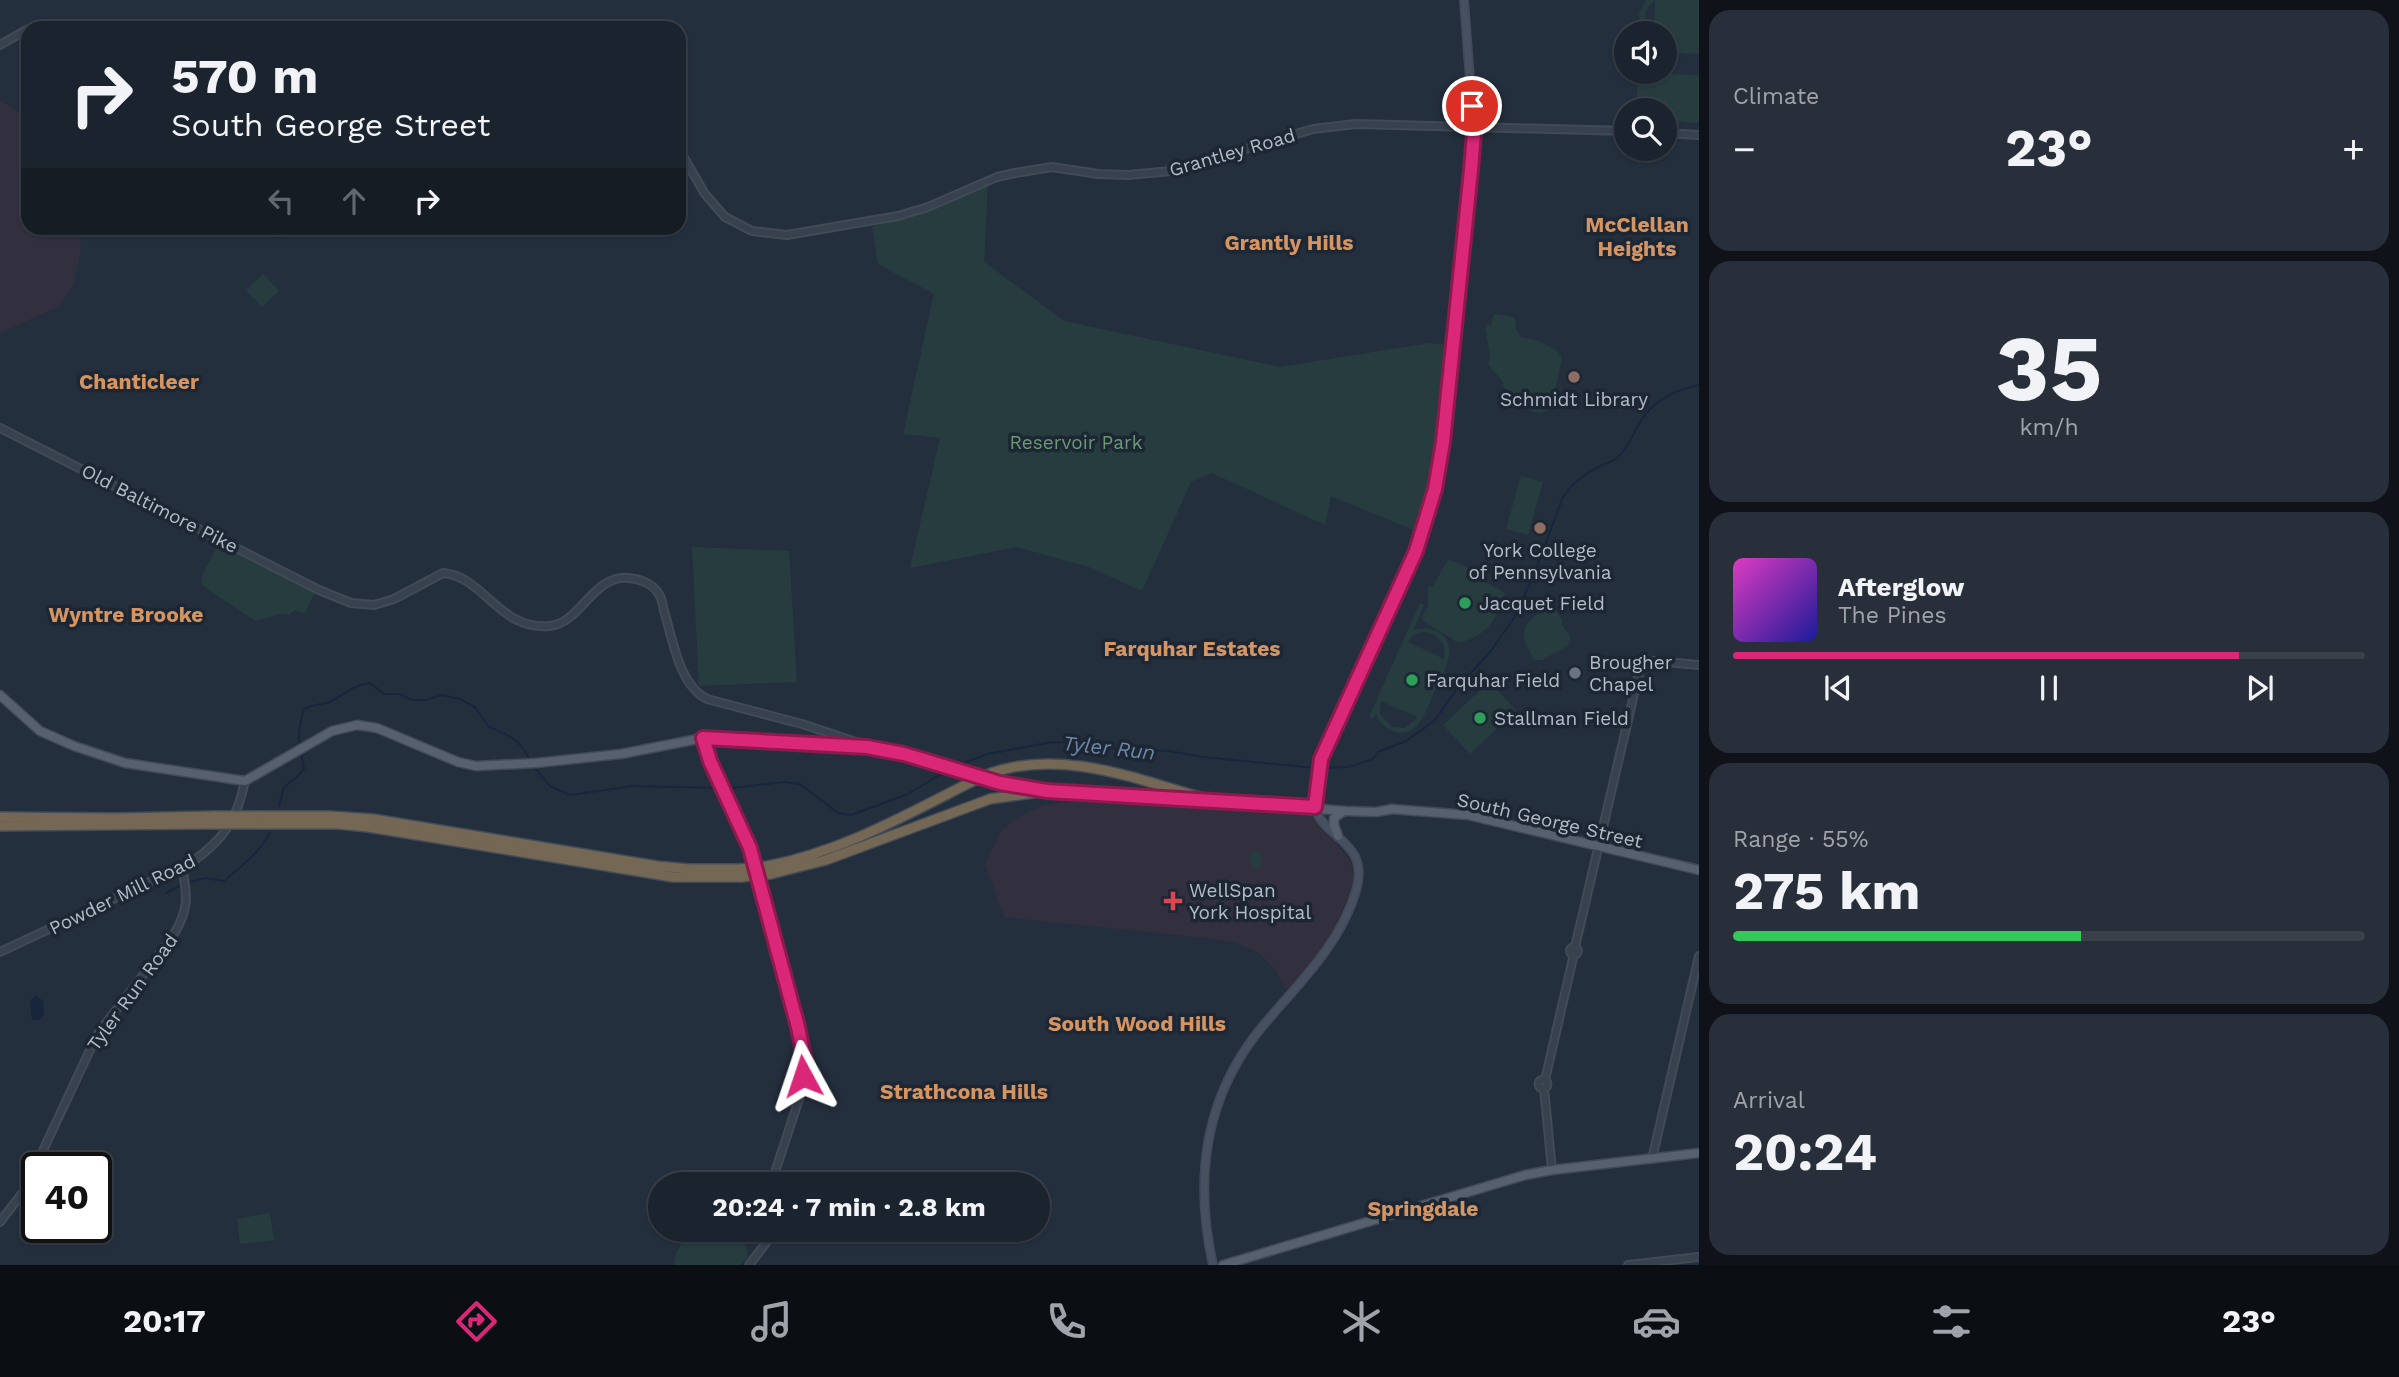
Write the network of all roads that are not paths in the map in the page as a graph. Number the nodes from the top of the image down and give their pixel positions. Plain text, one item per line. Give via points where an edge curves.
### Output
1 (1464, 0) edge
2 (21, 33) edge
3 (0, 45) edge
4 (1474, 126) junction
5 (1614, 131) edge
6 (1677, 134) edge
7 (1699, 135) edge
8 (686, 161) edge
9 (0, 428) edge
10 (1699, 666) edge
11 (0, 695) edge
12 (703, 738) junction
13 (867, 747) junction
14 (245, 782) junction
15 (1047, 791) junction
16 (1210, 800) junction
17 (1315, 807) junction
18 (1393, 809) junction
19 (1345, 811) junction
20 (0, 817) edge
21 (212, 820) junction
22 (0, 826) edge
23 (1338, 836) junction
24 (1598, 846) junction
25 (182, 868) junction
26 (769, 870) junction
27 (1699, 870) edge
28 (0, 952) edge
29 (1699, 957) edge
30 (1696, 979) edge
31 (1699, 1153) edge
32 (1653, 1159) junction
33 (1552, 1170) junction
34 (776, 1172) edge
35 (0, 1222) edge
36 (767, 1242) edge
37 (1699, 1257) edge
38 (749, 1265) edge
39 (1213, 1265) edge
40 (1223, 1265) edge
41 (1628, 1265) edge

1 - 4 main road
2 - 3 street
4 - 5 street, Grantley Road
4 - 8 street, Grantley Road via 1356,124 1313,129 1171,171 1098,174 1052,167 997,177 898,216 787,235 752,231 725,217
4 - 17 main road via 1435,489 1416,551 1319,767
6 - 7 street
9 - 13 street, Old Baltimore Pike via 351,603 374,605 394,599 443,573 470,584 524,625 553,626 609,580 639,579 660,595 685,678 696,693
10 - 24 street via 1642,660
11 - 14 main road via 40,731 84,749 125,763
12 - 13 main road, South George Street
12 - 14 main road, South George Street via 621,754 487,766 468,765 368,726 340,728
12 - 34 street via 750,848 805,1062 802,1090
13 - 15 main road, South George Street
14 - 25 street, Powder Mill Road via 230,827
15 - 16 main road, South George Street
15 - 26 highway via 990,799 826,860 789,871
16 - 17 main road, South George Street
16 - 26 highway, bridge via 1069,764 1022,765 990,773 850,843
17 - 18 main road, South George Street
17 - 19 main road, South George Street
17 - 23 main road
18 - 19 main road, South George Street
18 - 24 main road, South George Street via 1468,816
19 - 23 main road via 1334,818
20 - 21 highway
21 - 22 highway
21 - 26 highway, bridge via 368,827 673,877
23 - 39 main road via 1358,865 1357,887 1347,915 1318,963 1243,1052 1216,1109 1203,1184
24 - 27 main road, South George Street
24 - 33 street via 1545,1080
25 - 28 street, Powder Mill Road
25 - 35 street, Tyler Run Road via 187,900 182,920 97,1035 24,1191
29 - 30 street
30 - 32 street
31 - 32 main road
32 - 33 main road
33 - 40 main road
36 - 38 street
37 - 41 street

